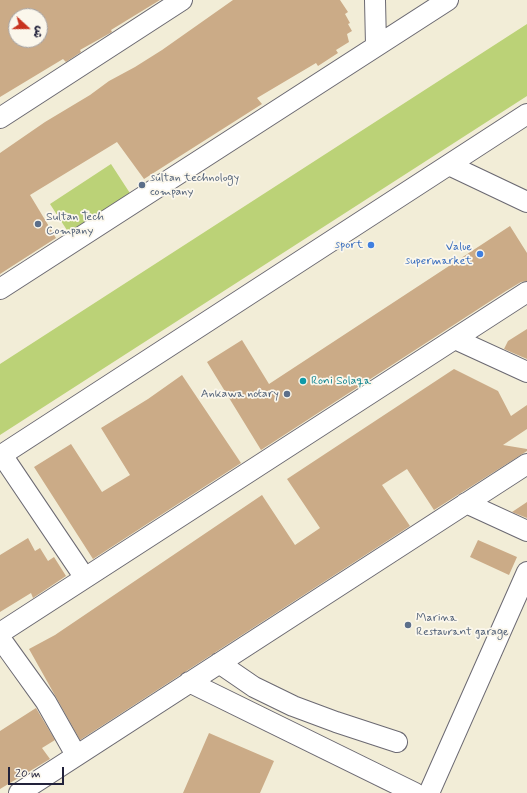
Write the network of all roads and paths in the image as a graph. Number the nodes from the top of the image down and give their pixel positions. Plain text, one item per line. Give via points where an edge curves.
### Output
1 (182, 0) edge
2 (375, 0) edge
3 (448, 0) edge
4 (376, 46) junction
5 (527, 114) edge
6 (0, 118) edge
7 (449, 165) junction
8 (527, 202) edge
9 (0, 289) edge
10 (527, 292) edge
11 (455, 339) junction
12 (527, 372) edge
13 (1, 455) edge
14 (527, 464) edge
15 (466, 503) junction
16 (527, 531) edge
17 (527, 572) edge
18 (85, 578) junction
19 (0, 633) edge
20 (0, 638) edge
21 (219, 663) junction
22 (189, 682) junction
23 (397, 742) dead end
24 (76, 755) junction
25 (19, 793) edge
26 (415, 793) edge
27 (429, 793) edge

1 - 6 street
2 - 4 street
3 - 4 street
4 - 9 street
5 - 7 street
7 - 8 street
7 - 13 street
10 - 11 street
11 - 12 street
11 - 18 street
13 - 18 street
14 - 15 street
15 - 16 street
15 - 21 street
17 - 27 street
18 - 19 street
20 - 24 street via 46,702
21 - 22 street
21 - 23 street via 254,687 294,706
22 - 24 street
22 - 26 street
24 - 25 street

